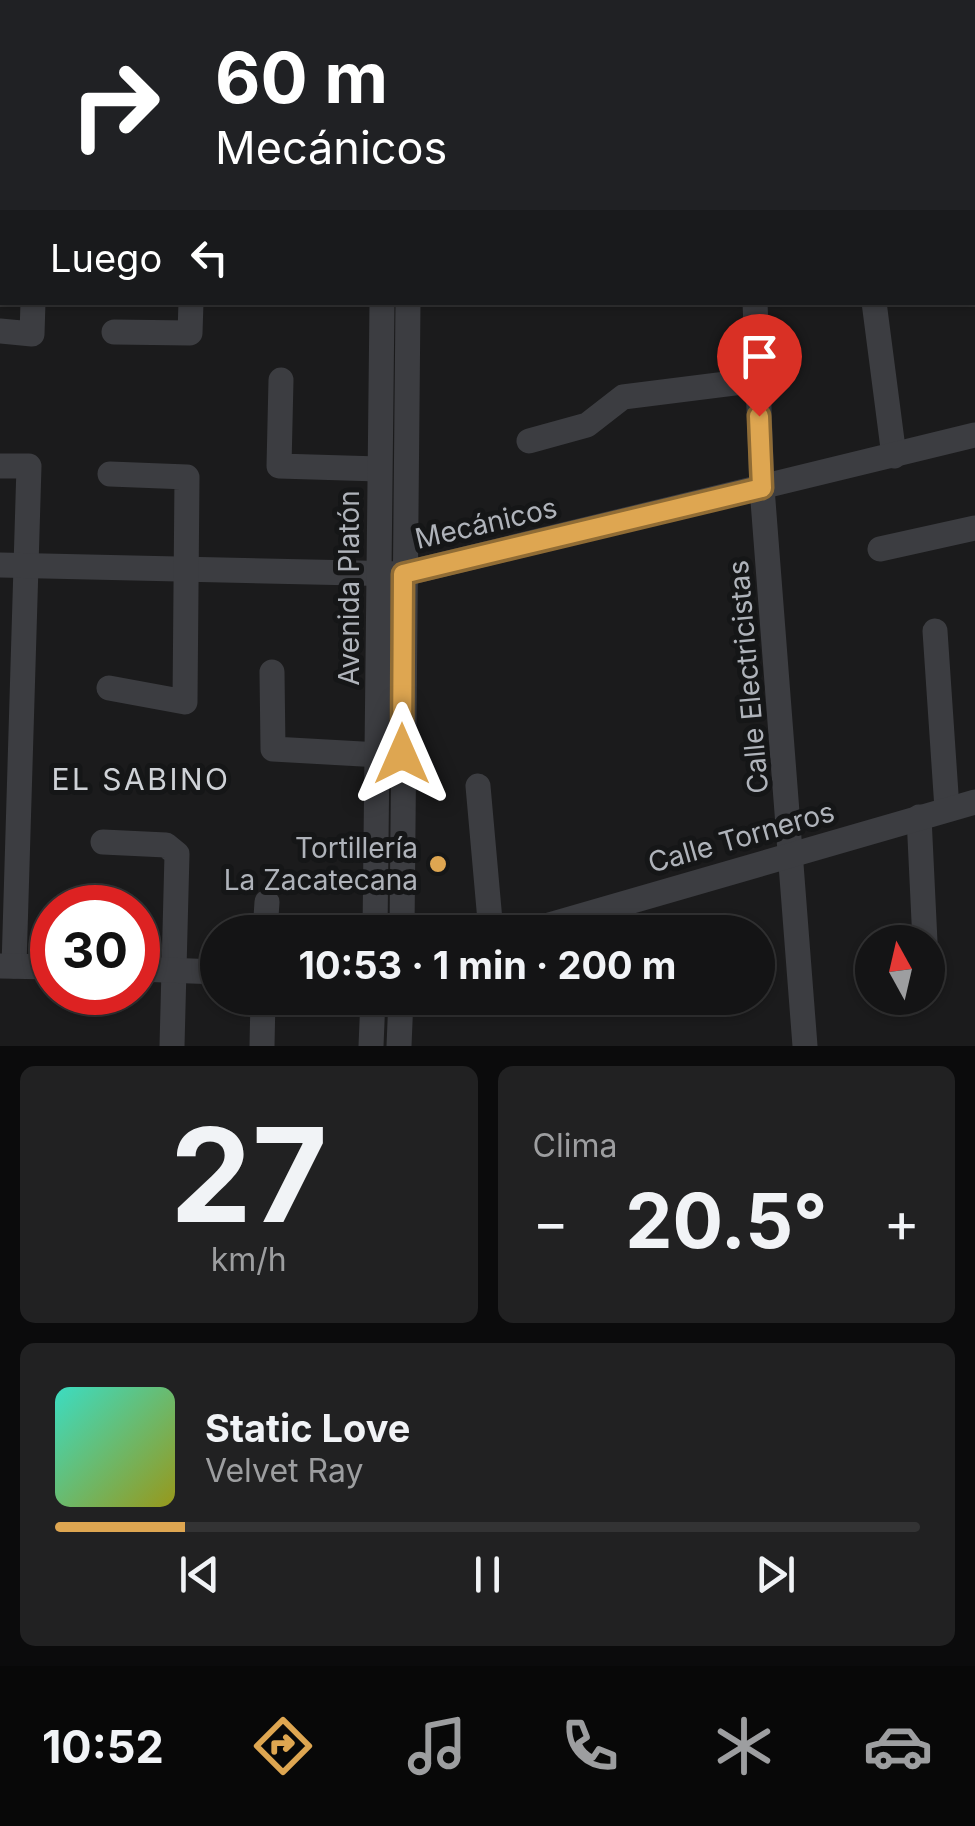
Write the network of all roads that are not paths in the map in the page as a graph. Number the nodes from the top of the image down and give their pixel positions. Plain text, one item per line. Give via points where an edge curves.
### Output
1 (33, 305) edge
2 (191, 305) edge
3 (382, 305) edge
4 (408, 305) edge
5 (755, 305) edge
6 (874, 305) edge
7 (0, 332) edge
8 (114, 332) dead end
9 (281, 380) dead end
10 (758, 380) junction
11 (975, 435) edge
12 (529, 441) dead end
13 (894, 456) junction
14 (0, 466) edge
15 (379, 469) junction
16 (110, 474) dead end
17 (762, 488) junction
18 (975, 528) edge
19 (880, 549) dead end
20 (13, 565) edge
21 (185, 570) junction
22 (391, 574) junction
23 (935, 631) dead end
24 (272, 672) dead end
25 (109, 688) dead end
26 (10, 745) edge
27 (380, 755) junction
28 (478, 786) dead end
29 (975, 802) edge
30 (947, 810) junction
31 (919, 817) junction
32 (102, 842) dead end
33 (792, 852) junction
34 (266, 902) dead end
35 (266, 915) edge
36 (375, 915) edge
37 (401, 915) edge
38 (489, 915) edge
39 (582, 915) edge
40 (924, 925) edge
41 (7, 966) edge
42 (160, 970) edge
43 (175, 970) junction
44 (200, 971) edge
45 (263, 1015) edge
46 (372, 1015) edge
47 (401, 1015) edge
48 (172, 1046) edge
49 (262, 1046) edge
50 (371, 1046) edge
51 (400, 1046) edge
52 (805, 1046) edge

1 - 7 street via 32,334
2 - 8 street via 190,333
3 - 15 street, Avenida Platón
4 - 22 street, Avenida Platón
5 - 10 street, Calle Electricistas
6 - 13 street
9 - 15 street via 280,466
10 - 12 street via 623,397 587,425
10 - 17 street, Calle Electricistas
11 - 13 street, Mecánicos
13 - 17 street, Mecánicos
14 - 20 street via 29,466
15 - 22 street, Avenida Platón
16 - 21 street via 186,477
17 - 22 street, Mecánicos
17 - 33 street, Calle Electricistas
18 - 19 street
20 - 21 street, Mecánicos
20 - 26 street
21 - 22 street, Mecánicos
21 - 25 street via 185,702
22 - 27 street, Avenida Platón
22 - 37 street, Avenida Platón
23 - 30 street
24 - 27 street via 273,748
26 - 41 street
27 - 36 street, Avenida Platón
28 - 38 street
29 - 30 street, Calle Torneros
30 - 31 street, Calle Torneros
31 - 33 street, Calle Torneros
31 - 40 street
32 - 43 street via 172,846 177,854
33 - 39 street, Calle Torneros
33 - 52 street, Calle Electricistas
34 - 35 street
42 - 43 street
43 - 44 street
43 - 48 street
45 - 49 street
46 - 50 street
47 - 51 street

